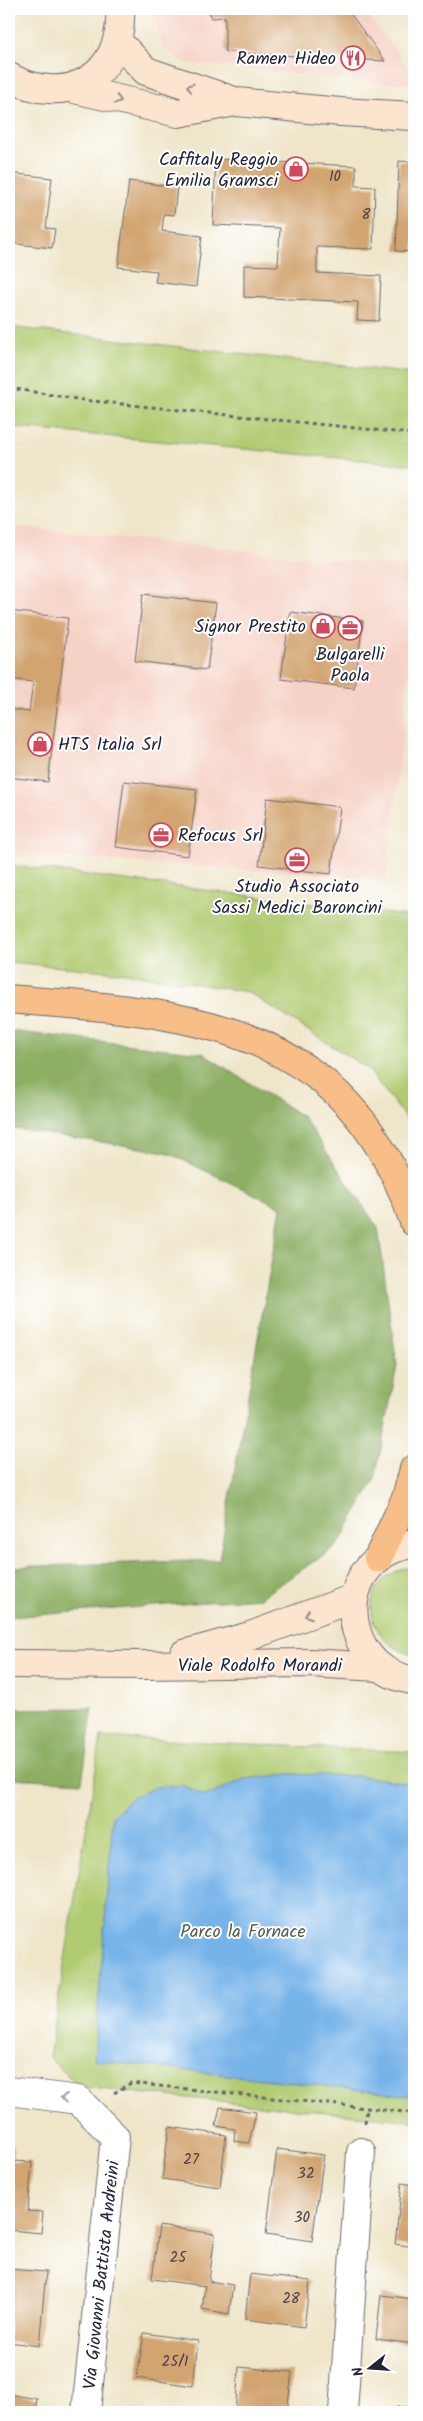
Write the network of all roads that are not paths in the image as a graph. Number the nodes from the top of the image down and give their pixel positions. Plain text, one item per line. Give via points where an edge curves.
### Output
1 (120, 9) edge
2 (118, 42) junction
3 (9, 77) edge
4 (70, 88) junction
5 (237, 102) junction
6 (414, 116) edge
7 (9, 999) edge
8 (414, 1222) edge
9 (414, 1469) edge
10 (414, 1543) edge
11 (378, 1558) junction
12 (354, 1598) junction
13 (9, 1664) edge
14 (141, 1665) junction
15 (378, 1667) junction
16 (414, 1680) edge
17 (9, 2091) edge
18 (360, 2152) dead end
19 (86, 2412) edge
20 (343, 2412) edge

1 - 2 street
2 - 4 street via 107,62 91,78
5 -> 2 street via 146,71
3 - 4 street via 26,86 48,91
4 -> 5 street via 178,113
5 - 6 street
7 - 8 highway via 170,1016 221,1029 269,1048 314,1074 354,1111 384,1152
9 - 11 highway via 406,1498
10 - 11 street, Viale Rodolfo Morandi via 395,1548
11 - 12 street, Viale Rodolfo Morandi via 359,1583
12 -> 14 street, Viale Rodolfo Morandi via 250,1636
12 - 15 street, Viale Rodolfo Morandi via 353,1622 360,1644
13 - 14 street, Viale Rodolfo Morandi
14 - 15 street, Viale Rodolfo Morandi via 309,1663
15 - 16 street, Viale Rodolfo Morandi
19 -> 17 street, Via Giovanni Battista Andreini via 115,2137 78,2100
18 - 20 street

